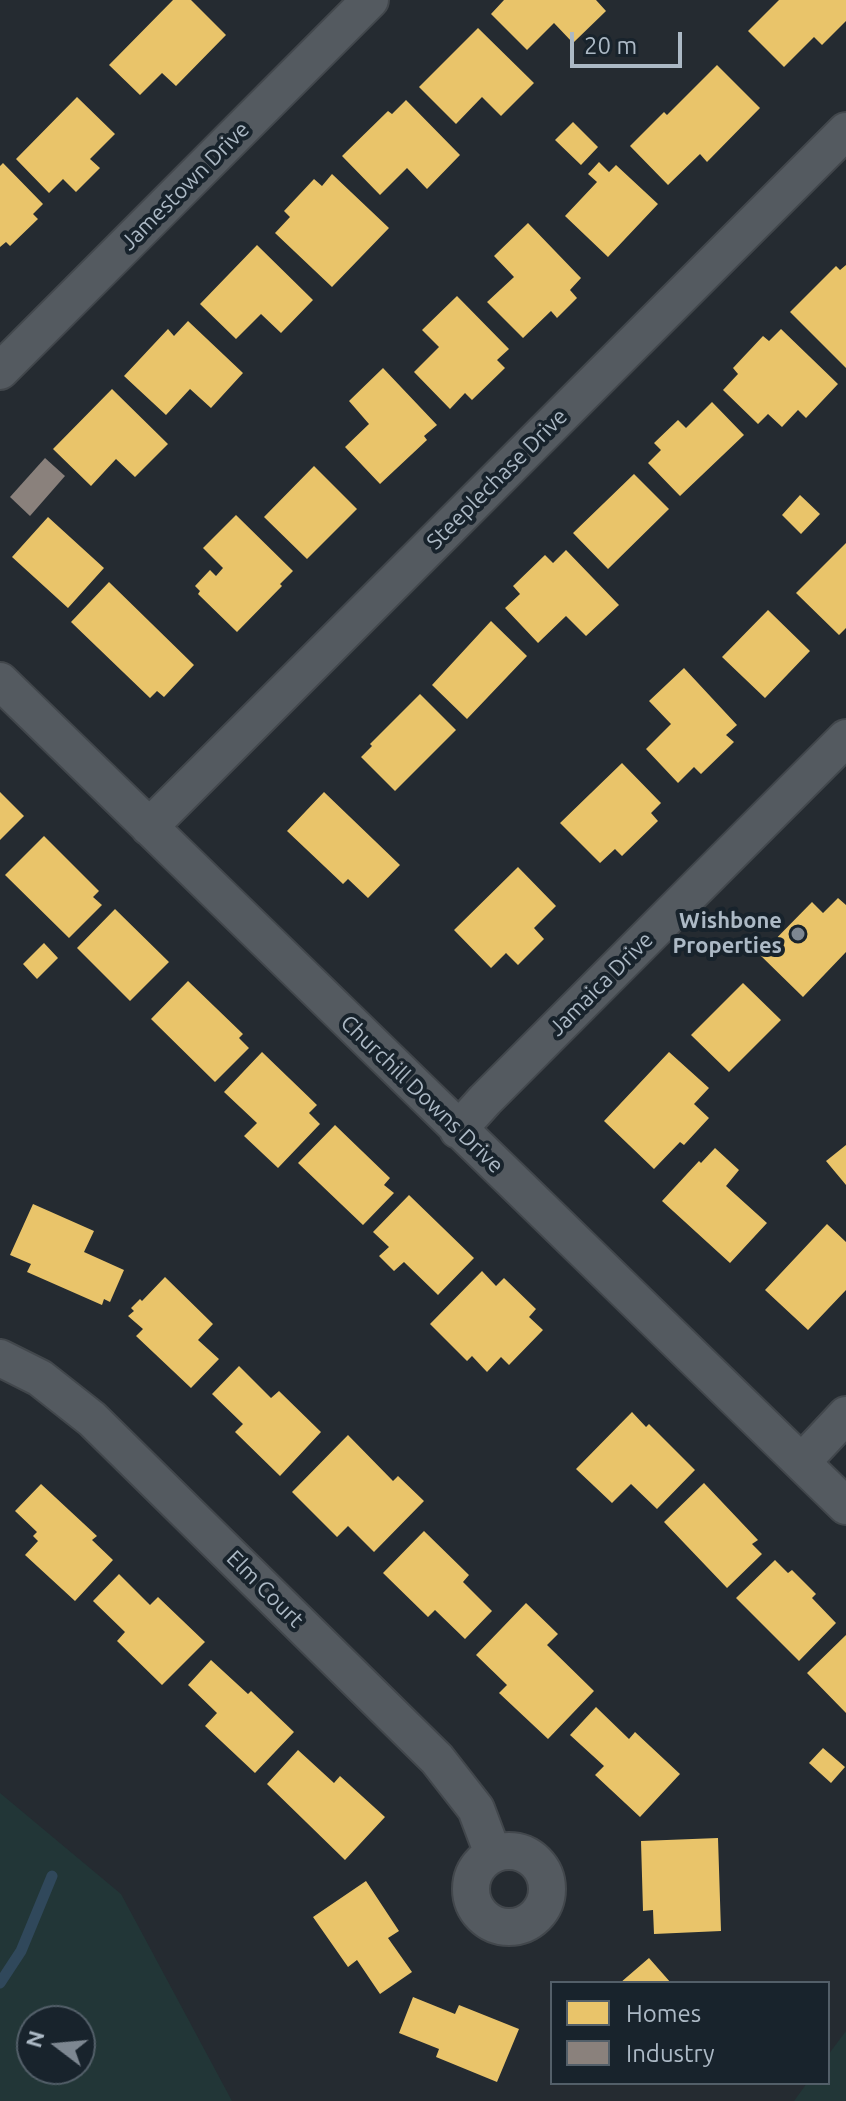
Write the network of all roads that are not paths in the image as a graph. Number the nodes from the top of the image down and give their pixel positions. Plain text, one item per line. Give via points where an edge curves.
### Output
1 (370, 0) edge
2 (846, 131) edge
3 (0, 371) edge
4 (0, 681) edge
5 (846, 738) edge
6 (149, 827) junction
7 (458, 1130) junction
8 (0, 1358) edge
9 (846, 1415) edge
10 (802, 1462) junction
11 (846, 1506) edge
12 (493, 1854) dead end

1 - 3 street, Jamestown Drive
2 - 6 street, Steeplechase Drive
4 - 6 street, Churchill Downs Drive
5 - 7 street, Jamaica Drive
6 - 7 street, Churchill Downs Drive
7 - 10 street, Churchill Downs Drive
8 - 12 street, Elm Court via 40,1378 92,1419 437,1759 476,1809
9 - 10 street
10 - 11 street, Churchill Downs Drive

